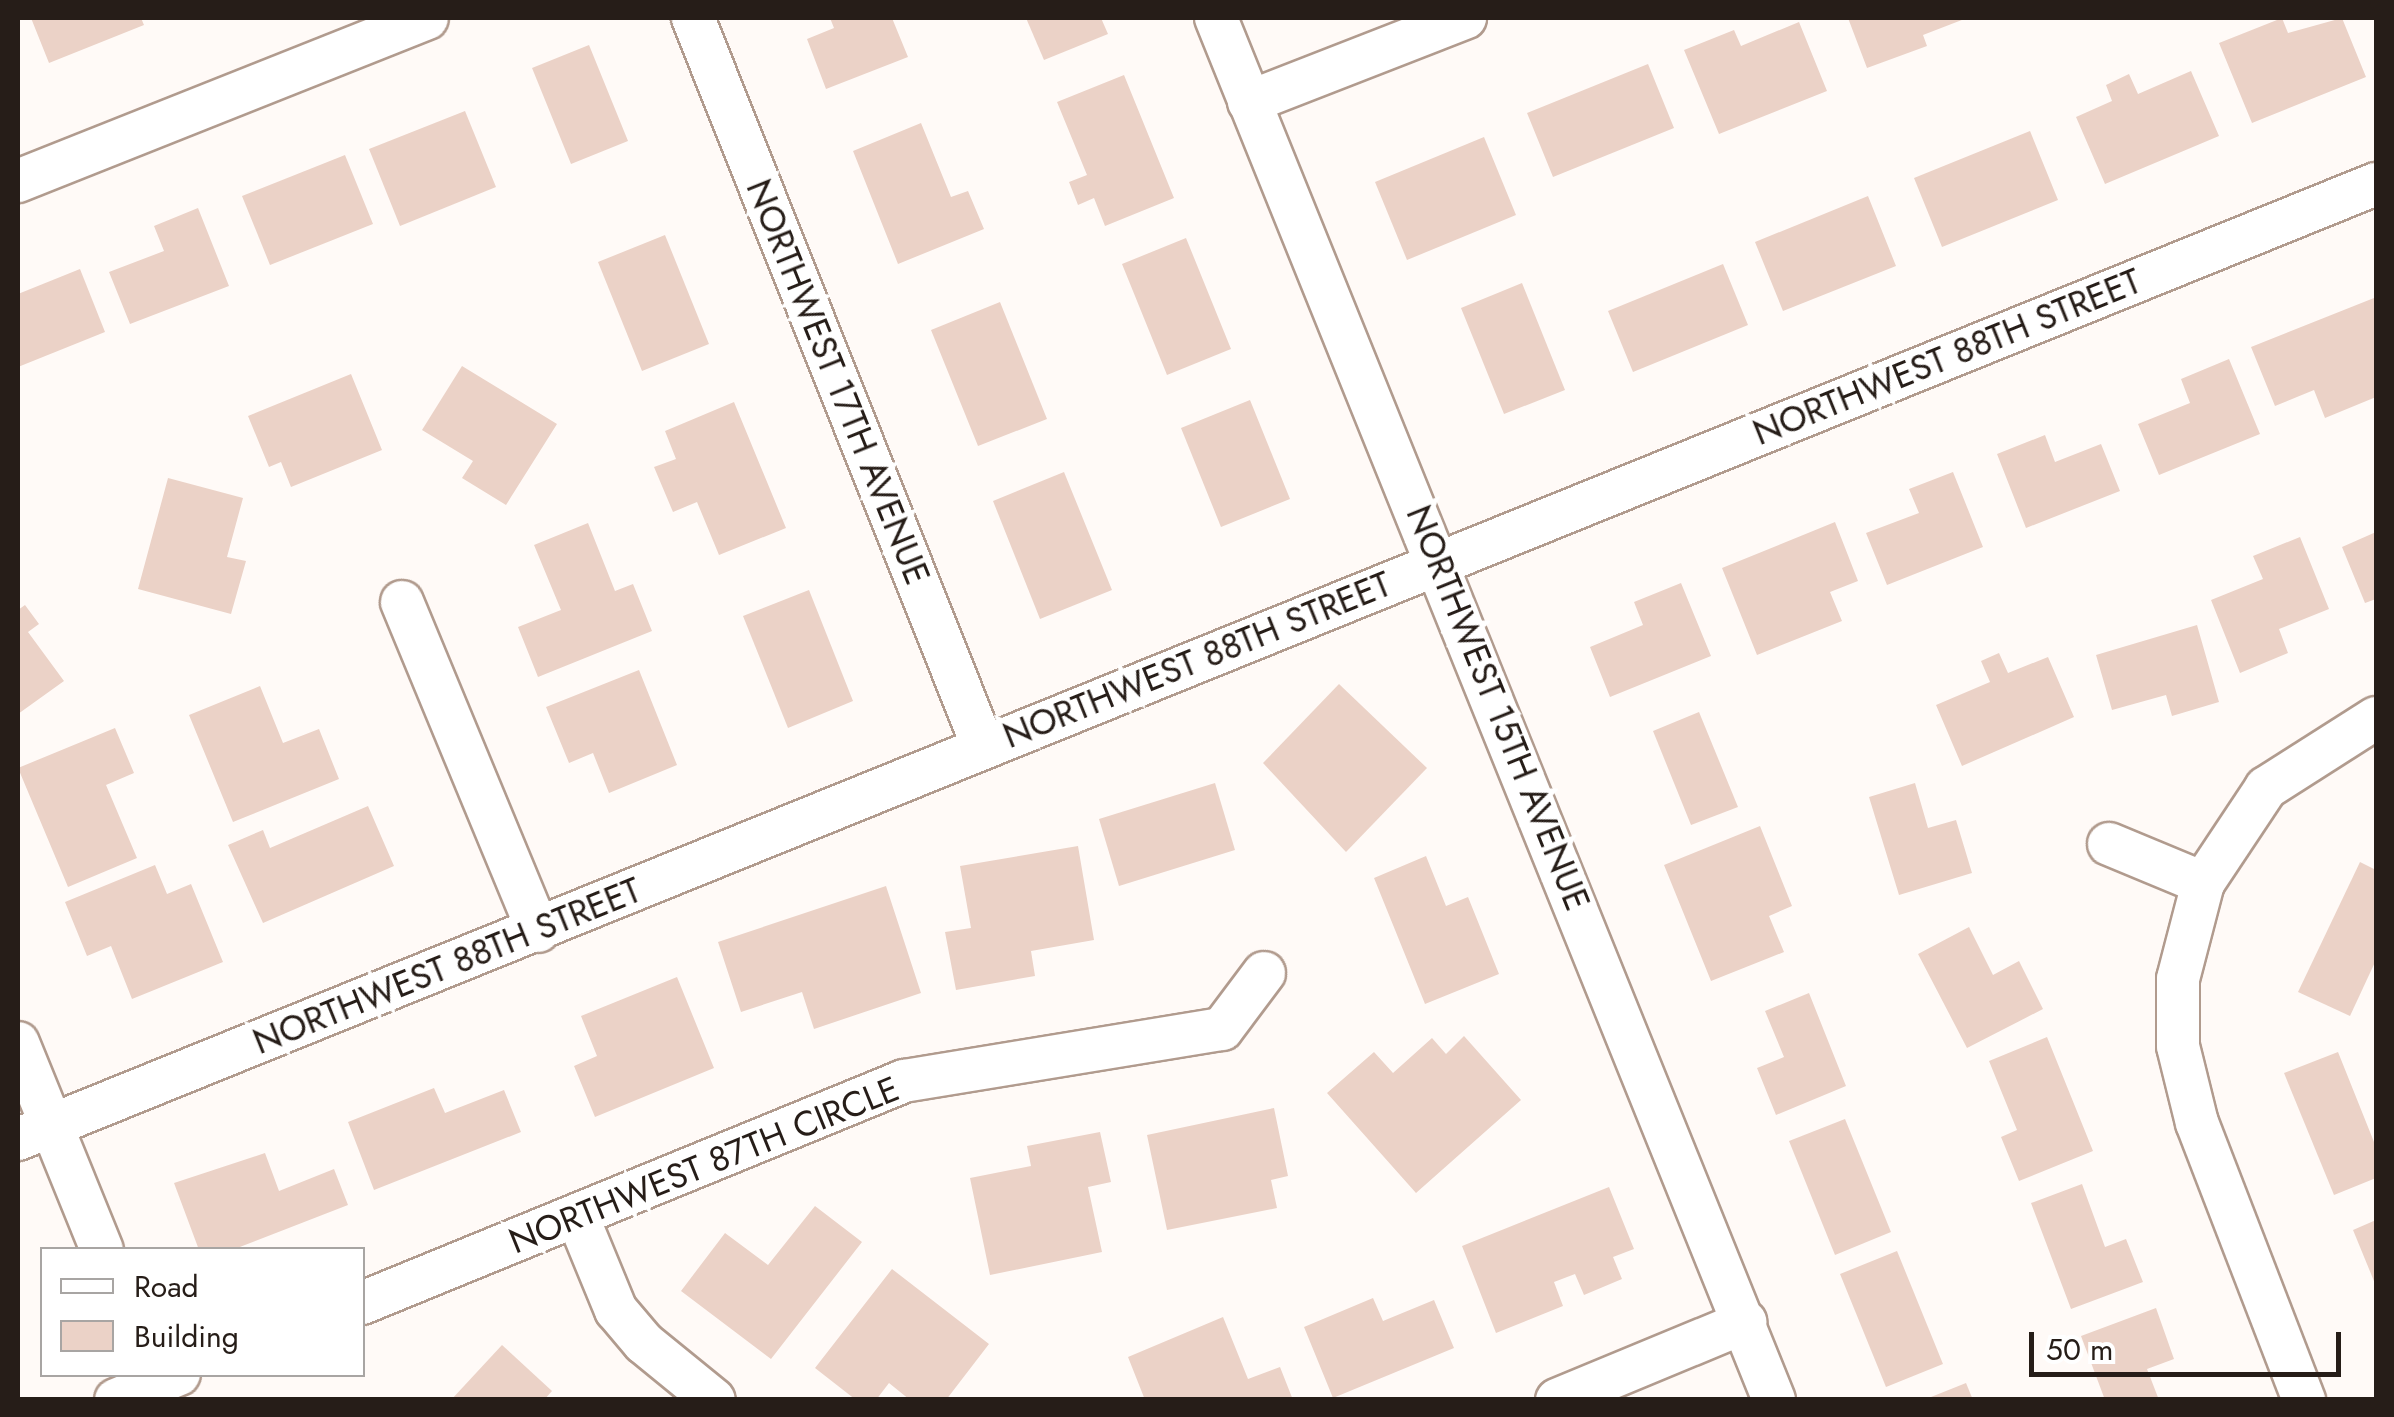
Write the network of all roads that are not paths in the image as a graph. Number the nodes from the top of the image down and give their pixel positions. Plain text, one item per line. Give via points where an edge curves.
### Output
1 (427, 18) edge
2 (693, 18) edge
3 (1216, 18) edge
4 (1465, 18) edge
5 (1249, 102) junction
6 (18, 181) edge
7 (2376, 184) edge
8 (1440, 563) junction
9 (402, 602) dead end
10 (2376, 718) edge
11 (982, 746) junction
12 (2109, 844) dead end
13 (2203, 883) junction
14 (538, 931) junction
15 (1264, 972) dead end
16 (18, 1043) edge
17 (36, 1132) edge
18 (578, 1218) junction
19 (100, 1247) edge
20 (365, 1301) edge
21 (1745, 1322) junction
22 (714, 1400) edge
23 (1557, 1400) edge
24 (1774, 1400) edge
25 (2304, 1400) edge

1 - 6 street
2 - 11 street, NORTHWEST 17TH AVENUE
3 - 5 street, NORTHWEST 15TH AVENUE
4 - 5 street
5 - 8 street, NORTHWEST 15TH AVENUE
7 - 8 street, NORTHWEST 88TH STREET
8 - 11 street, NORTHWEST 88TH STREET
8 - 21 street, NORTHWEST 15TH AVENUE
9 - 14 street
10 - 13 street via 2266,788
11 - 14 street, NORTHWEST 88TH STREET
12 - 13 street
13 - 25 street via 2178,979 2178,1046 2196,1123
14 - 17 street, NORTHWEST 88TH STREET
15 - 18 street, NORTHWEST 87TH CIRCLE via 1222,1028 904,1081
16 - 17 street
17 - 19 street
18 - 20 street, NORTHWEST 87TH CIRCLE
18 - 22 street via 616,1310 644,1343
21 - 23 street
21 - 24 street, NORTHWEST 15TH AVENUE

